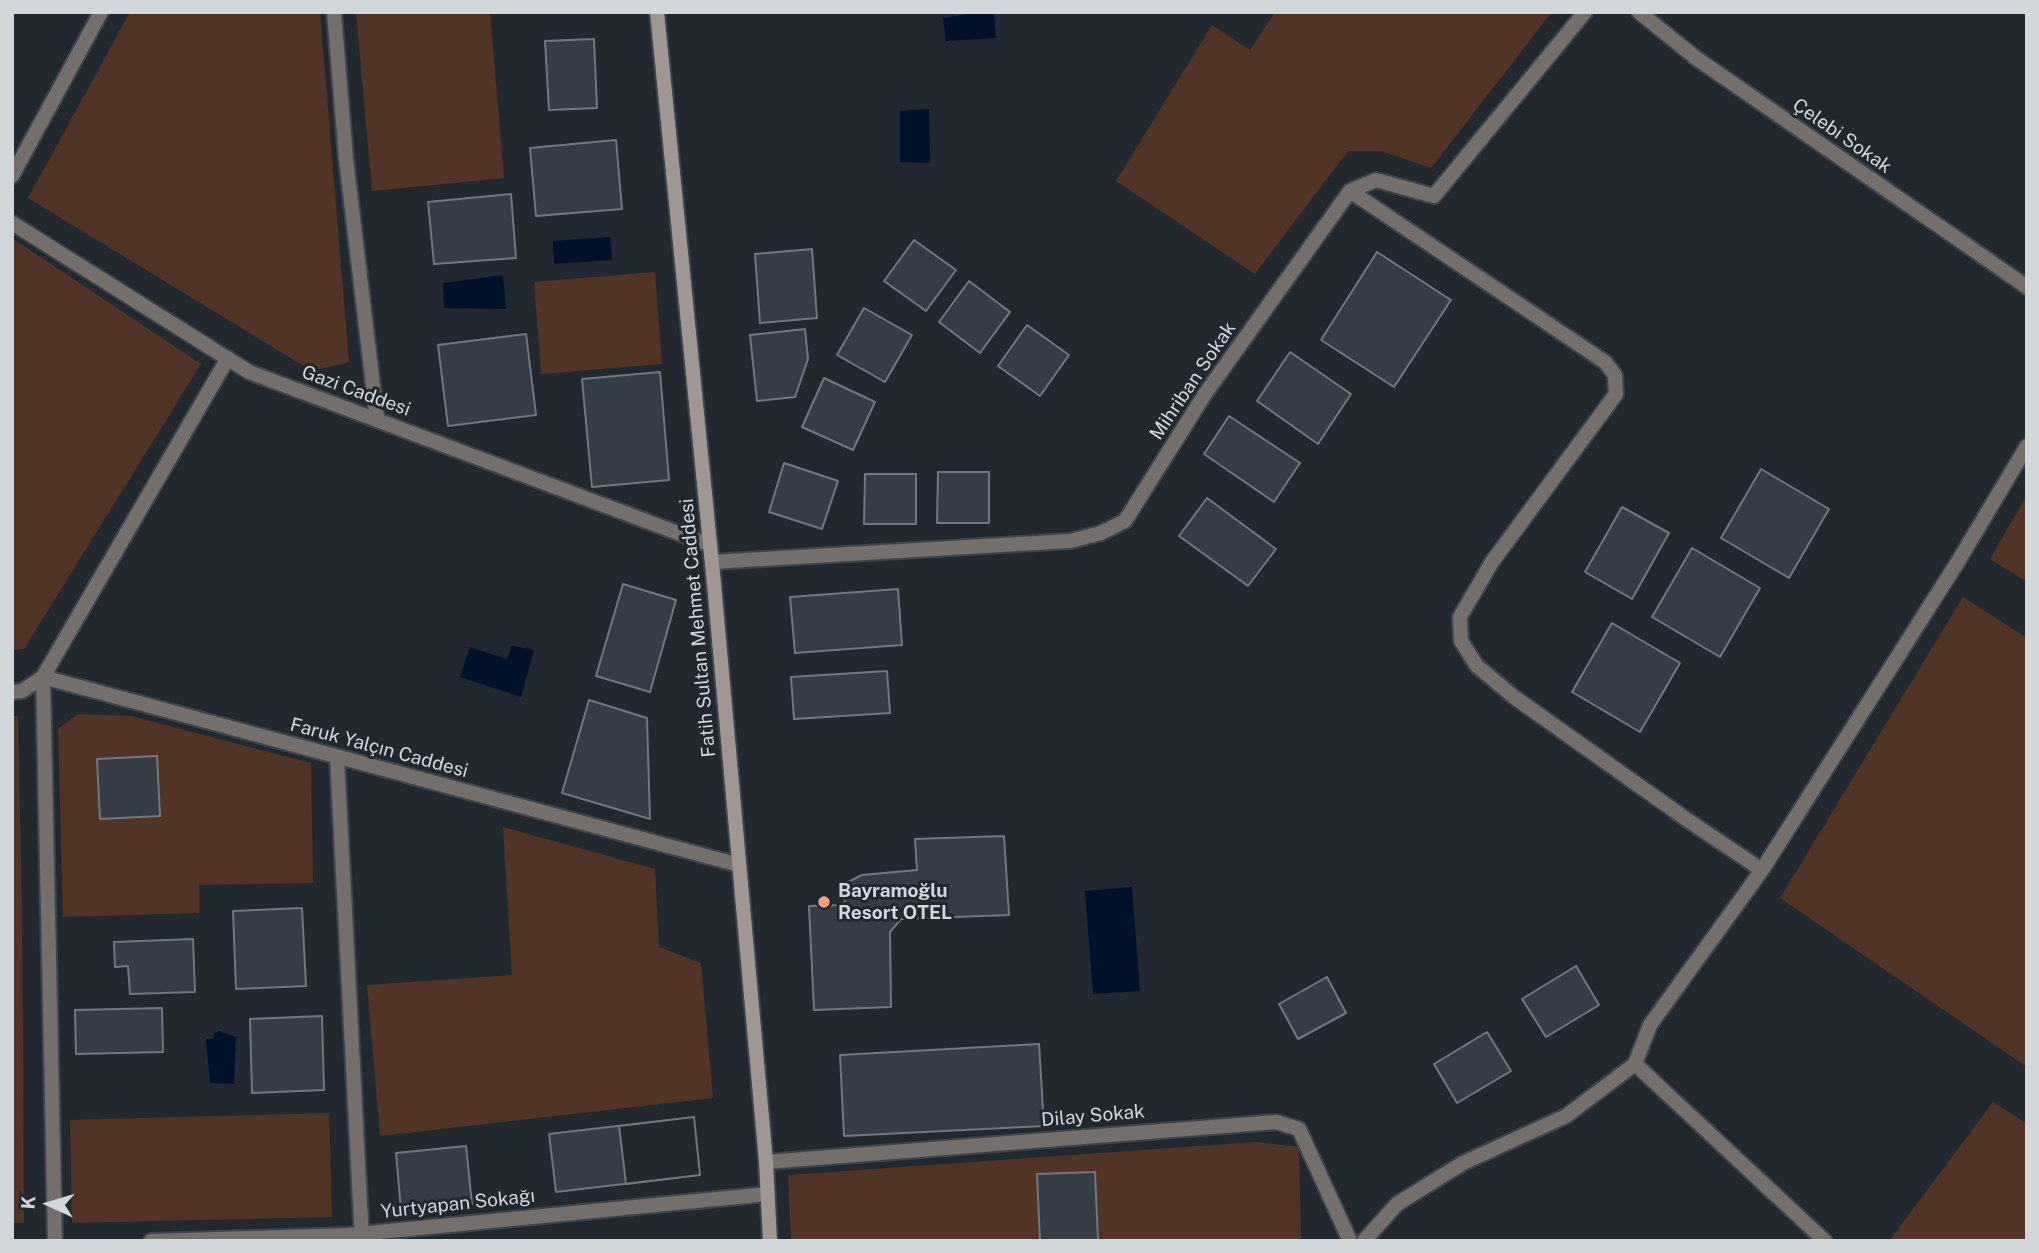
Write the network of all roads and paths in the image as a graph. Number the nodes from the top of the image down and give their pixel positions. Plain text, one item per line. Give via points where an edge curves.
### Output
1 (101, 12) edge
2 (334, 12) edge
3 (657, 12) edge
4 (1584, 12) edge
5 (1639, 12) edge
6 (12, 176) edge
7 (1350, 191) junction
8 (12, 223) edge
9 (2027, 287) edge
10 (228, 358) junction
11 (377, 419) junction
12 (2027, 446) edge
13 (710, 545) junction
14 (712, 562) junction
15 (43, 677) junction
16 (12, 692) edge
17 (337, 757) junction
18 (738, 864) junction
19 (1762, 870) junction
20 (1635, 1064) junction
21 (766, 1162) junction
22 (768, 1194) junction
23 (362, 1237) edge
24 (55, 1241) edge
25 (151, 1241) edge
26 (770, 1241) edge
27 (1350, 1241) edge
28 (1364, 1241) edge
29 (1825, 1241) edge

1 - 6 street
2 - 11 street via 346,159
3 - 13 street, Fatih Sultan Mehmet Caddesi
4 - 7 street via 1433,196 1376,180
5 - 9 street, Çelebi Sokak via 1696,58
7 - 14 street, Mihriban Sokak via 1205,394 1125,521 1070,541
7 - 19 street via 1605,362 1615,375 1616,394 1479,584 1461,617 1461,641 1477,666 1514,697
8 - 10 street, Gazi Caddesi
10 - 11 street, Gazi Caddesi via 249,372
10 - 15 street
11 - 13 street, Gazi Caddesi
12 - 19 street
13 - 14 street, Fatih Sultan Mehmet Caddesi
14 - 18 street, Fatih Sultan Mehmet Caddesi
15 - 16 street
15 - 17 street, Faruk Yalçın Caddesi
15 - 24 street
17 - 18 street, Faruk Yalçın Caddesi
17 - 23 street
18 - 21 street, Fatih Sultan Mehmet Caddesi
19 - 20 street via 1650,1025
20 - 28 street via 1566,1116 1463,1163 1398,1204
20 - 29 street
21 - 22 street, Fatih Sultan Mehmet Caddesi
21 - 27 street, Dilay Sokak via 1276,1122 1299,1129
22 - 23 street, Yurtyapan Sokağı
22 - 26 street, Fatih Sultan Mehmet Caddesi
23 - 25 street, Yurtyapan Sokağı

